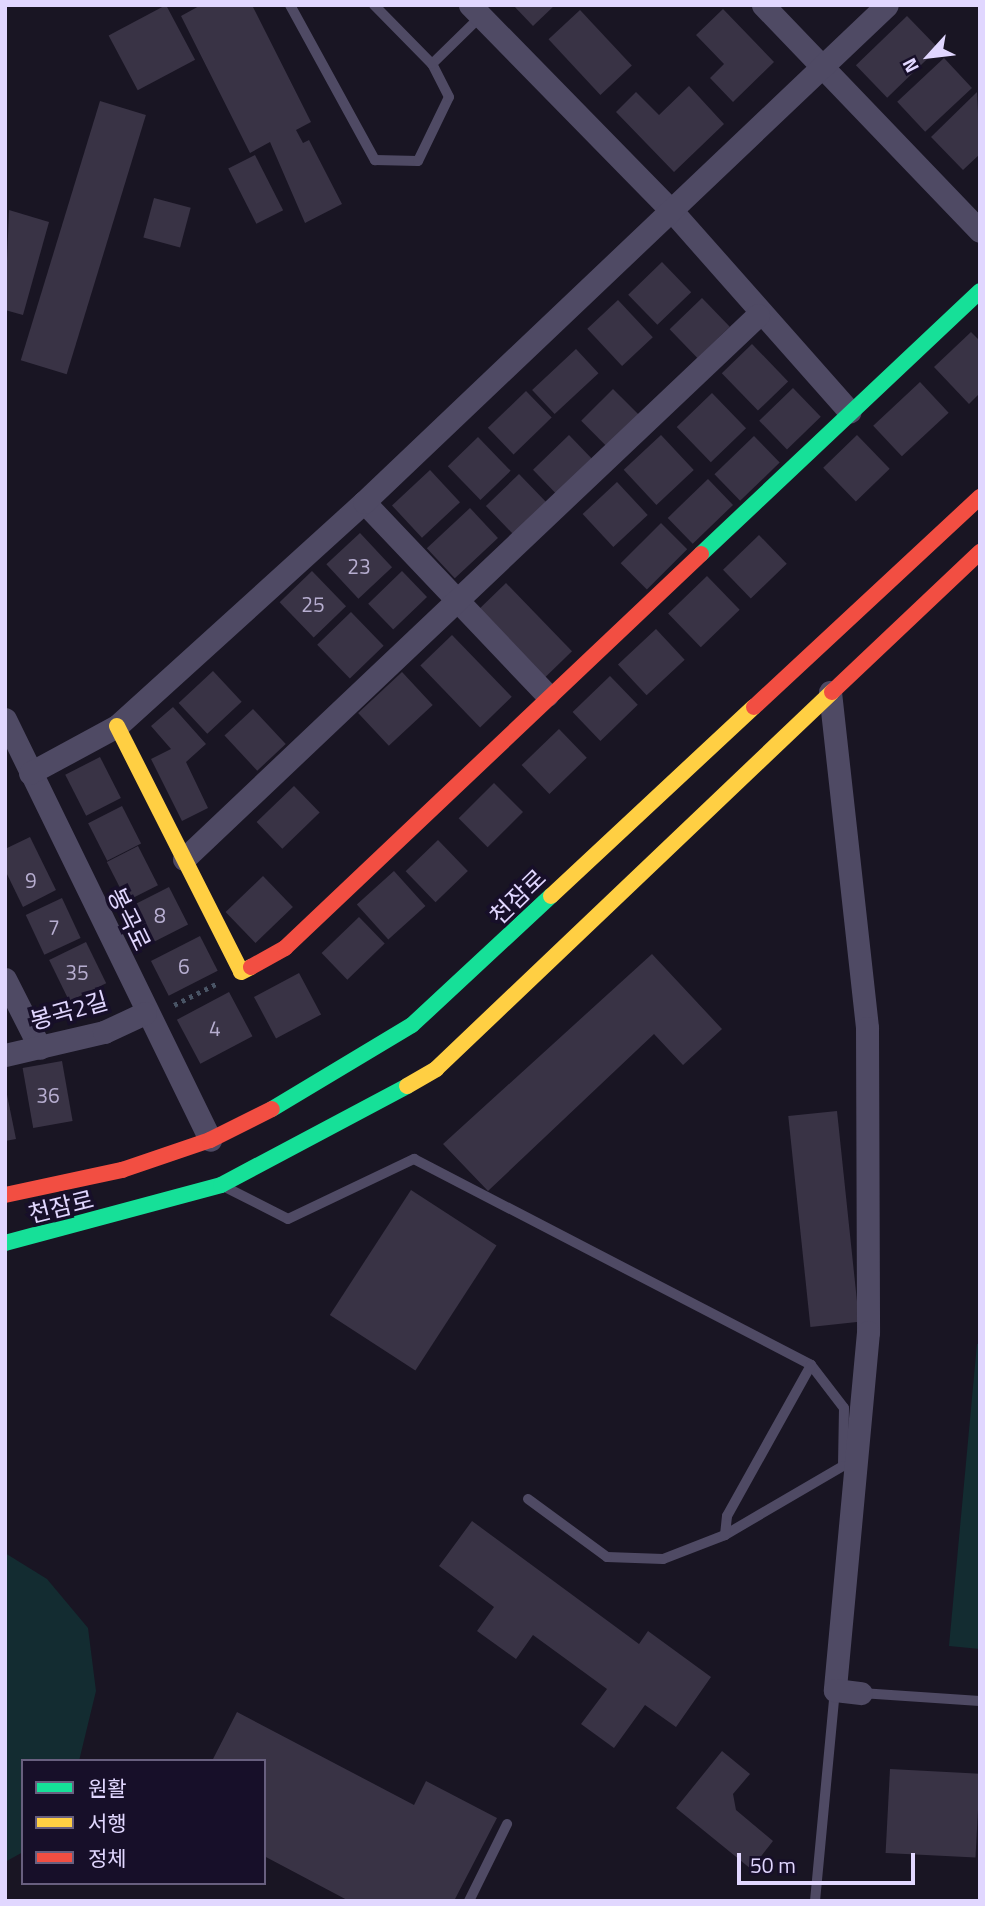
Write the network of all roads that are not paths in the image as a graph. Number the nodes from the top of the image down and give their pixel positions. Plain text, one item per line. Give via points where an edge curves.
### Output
1 (290, 5) edge
2 (374, 5) edge
3 (763, 5) edge
4 (887, 5) edge
5 (476, 11) edge
6 (432, 64) junction
7 (820, 65) junction
8 (672, 211) junction
9 (980, 231) edge
10 (980, 291) edge
11 (758, 315) junction
12 (850, 412) junction
13 (980, 496) edge
14 (364, 502) junction
15 (980, 552) edge
16 (457, 601) junction
17 (830, 692) junction
18 (547, 695) junction
19 (5, 719) edge
20 (117, 726) junction
21 (30, 773) junction
22 (184, 859) junction
23 (5, 979) edge
24 (145, 1013) junction
25 (40, 1048) junction
26 (5, 1055) edge
27 (209, 1140) junction
28 (221, 1185) junction
29 (5, 1195) edge
30 (5, 1243) edge
31 (811, 1365) junction
32 (850, 1456) junction
33 (528, 1499) dead end
34 (725, 1535) junction
35 (835, 1690) junction
36 (861, 1693) joint
37 (980, 1701) edge
38 (508, 1824) dead end
39 (469, 1901) edge
40 (815, 1901) edge

1 - 6 lane via 375,160 418,161 449,97
2 - 6 lane
3 - 7 street
4 - 7 street
5 - 6 lane
5 - 8 street
7 - 8 street
7 - 9 street
8 - 11 street
8 - 14 street
10 - 12 street
11 - 12 street
11 - 16 street
12 - 18 street
13 - 27 street, 천잠로 via 454,990 342,1072
14 - 16 street
14 - 20 street
15 - 17 street, 천잠로
16 - 18 street
16 - 22 street
17 - 28 street, 천잠로 via 436,1069 339,1127
17 - 32 street via 867,1028 868,1332
18 - 22 street via 285,948 241,972
19 - 21 street, 봉곡로
20 - 21 street
20 - 22 street
21 - 24 street, 봉곡로
23 - 25 street
24 - 25 street, 봉곡2길
24 - 27 street, 봉곡로
25 - 26 street, 봉곡2길
27 - 29 street, 천잠로 via 122,1170
28 - 30 street, 천잠로
28 - 31 lane via 288,1219 414,1159
31 - 32 lane via 844,1408
31 - 34 lane via 727,1516
32 - 34 lane via 843,1466
32 - 35 street
33 - 34 lane via 607,1557 663,1559
35 - 36 street
35 - 40 lane
36 - 37 lane
38 - 39 lane

